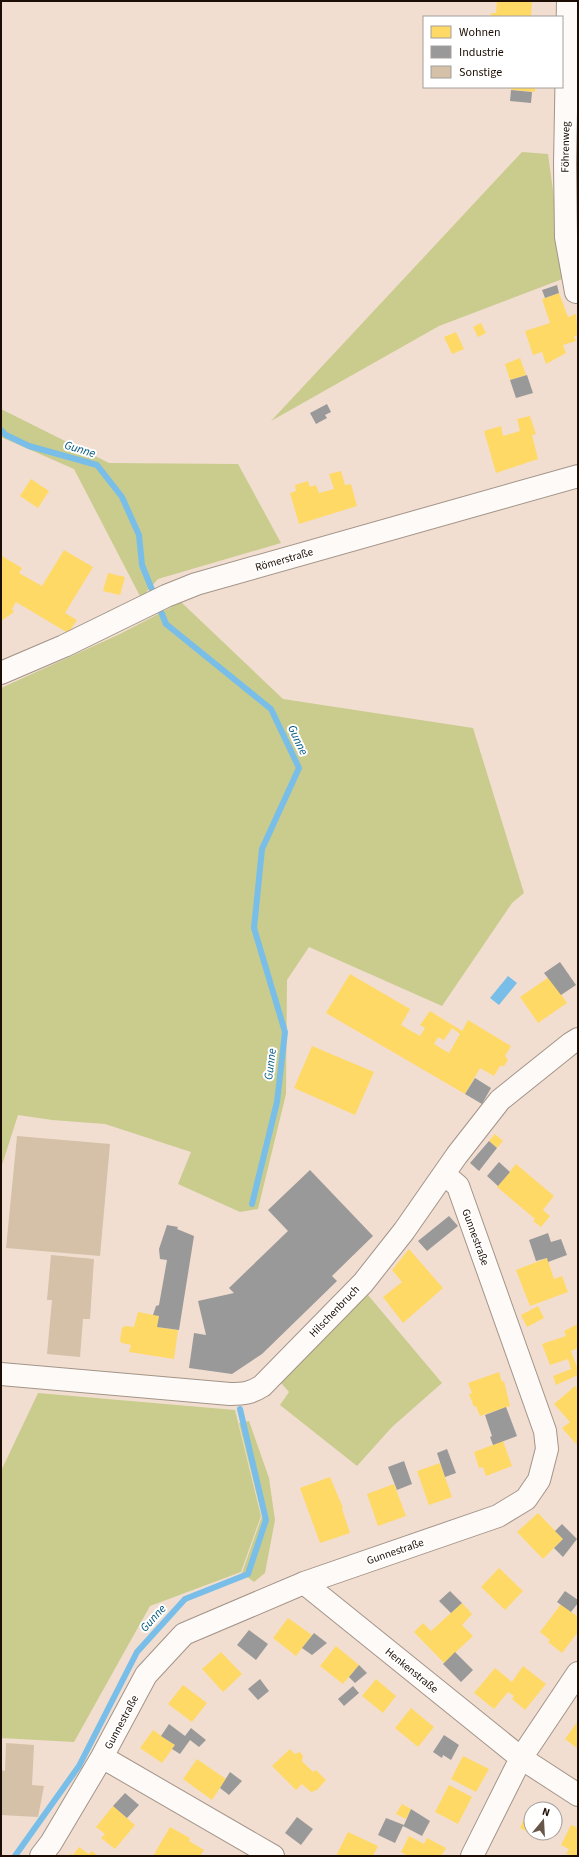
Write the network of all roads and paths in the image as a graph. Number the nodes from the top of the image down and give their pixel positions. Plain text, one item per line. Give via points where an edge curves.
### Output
1 (568, 1) edge
2 (571, 164) edge
3 (576, 292) dead end
4 (578, 476) edge
5 (1, 673) edge
6 (578, 1039) edge
7 (444, 1174) junction
8 (1, 1374) edge
9 (304, 1583) junction
10 (578, 1673) edge
11 (102, 1757) junction
12 (521, 1758) junction
13 (578, 1795) edge
14 (41, 1856) edge
15 (274, 1856) edge
16 (472, 1856) edge

1 - 2 street, Föhrenweg
2 - 3 street, Föhrenweg via 566,237
4 - 5 street, Römerstraße via 196,584
6 - 7 street, Hilschenbruch via 500,1100
7 - 8 street, Hilschenbruch via 404,1231 362,1283 262,1386 247,1394
7 - 9 street, Gunnestraße via 458,1186 546,1431 547,1449 539,1480 526,1499 498,1516
9 - 11 street, Gunnestraße via 184,1634 146,1675
9 - 12 street, Henkenstraße
10 - 12 street
11 - 14 street, Gunnestraße
11 - 15 street
12 - 13 street, Henkenstraße
12 - 16 street

